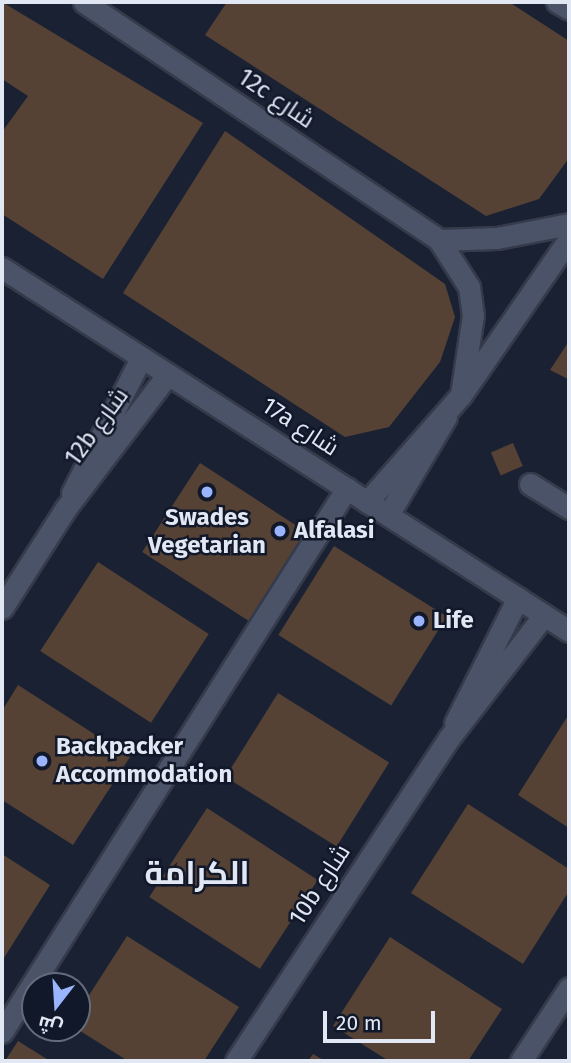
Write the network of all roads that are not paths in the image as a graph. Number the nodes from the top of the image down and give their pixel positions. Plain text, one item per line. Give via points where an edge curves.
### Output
1 (84, 2) edge
2 (557, 2) edge
3 (569, 9) edge
4 (569, 223) edge
5 (569, 239) edge
6 (439, 240) junction
7 (2, 268) edge
8 (141, 358) junction
9 (168, 374) junction
10 (455, 402) junction
11 (530, 484) dead end
12 (347, 488) junction
13 (367, 502) junction
14 (66, 508) junction
15 (569, 508) edge
16 (388, 514) junction
17 (518, 598) junction
18 (2, 608) edge
19 (544, 615) junction
20 (569, 631) edge
21 (449, 737) junction
22 (569, 988) edge
23 (2, 1032) edge
24 (236, 1061) edge
25 (521, 1061) edge

1 - 6 street, 12c شارع
2 - 3 street
4 - 6 street via 497,238
5 - 10 street, 12c شارع
6 - 10 street, 12c شارع via 469,287 471,340
7 - 8 street, 17a شارع
8 - 9 street, 17a شارع
8 - 14 street, 12b شارع
9 - 12 street, 17a شارع
9 - 14 street, 12b شارع
10 - 13 street, 12c شارع via 420,434
10 - 16 street, 12c شارع
11 - 15 street
12 - 13 street, 17a شارع
12 - 23 street
13 - 16 street, 17a شارع
14 - 18 street, 12b شارع
16 - 17 street, 17a شارع
17 - 19 street, 17a شارع
17 - 21 street, 10b شارع
19 - 20 street, 17a شارع
19 - 21 street, 10b شارع
21 - 24 street, 10b شارع
22 - 25 street

